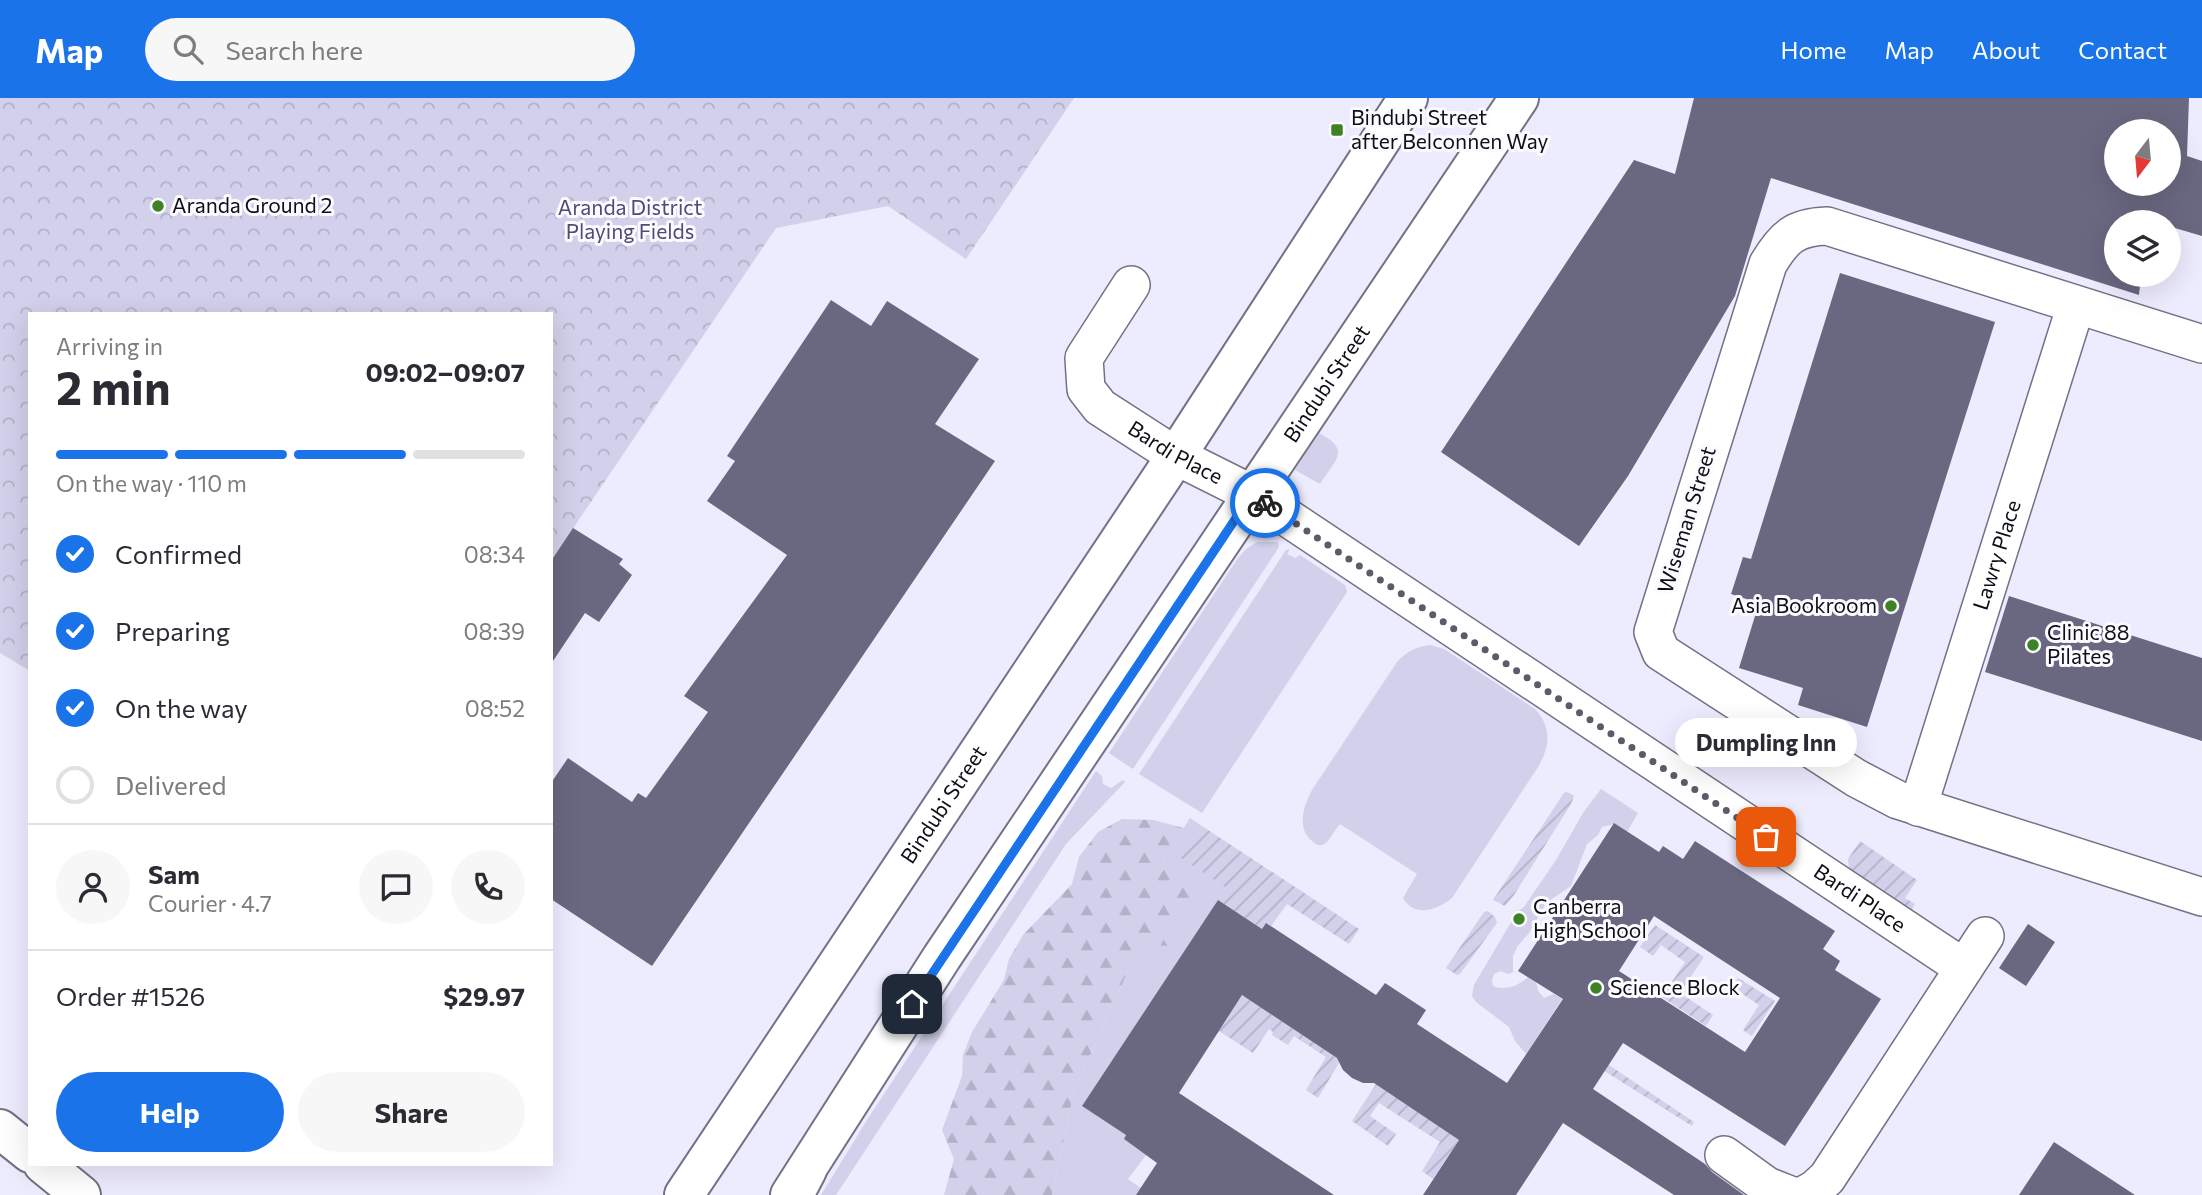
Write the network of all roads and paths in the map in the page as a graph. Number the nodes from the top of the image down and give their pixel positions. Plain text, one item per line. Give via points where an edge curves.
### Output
1 (1408, 98) edge
2 (1519, 98) edge
3 (1131, 285) dead end
4 (2076, 304) junction
5 (2202, 344) edge
6 (1176, 456) junction
7 (1252, 494) junction
8 (1918, 807) junction
9 (2202, 897) edge
10 (1985, 936) dead end
11 (1964, 968) junction
12 (0, 1129) edge
13 (28, 1151) edge
14 (1724, 1155) dead end
15 (45, 1166) edge
16 (797, 1187) edge
17 (81, 1195) edge
18 (684, 1195) edge
19 (1790, 1195) edge
20 (1804, 1195) edge

1 - 6 main road, Bindubi Street
2 - 7 main road, Bindubi Street
3 - 6 street, Bardi Place via 1084,358 1086,389 1100,407
4 - 5 street, Wiseman Street
4 - 8 street, Lawry Place
4 - 8 street, Wiseman Street via 1827,226 1793,233 1778,247 1763,277 1653,632 1655,642 1661,652 1856,778
6 - 7 street, Bardi Place
6 - 18 main road, Bindubi Street
7 - 11 street, Bardi Place
7 - 16 main road, Bindubi Street via 942,957
8 - 9 street, Wiseman Street
10 - 11 street
11 - 20 street via 1827,1178
12 - 13 main road
14 - 19 street via 1767,1186
15 - 17 main road

